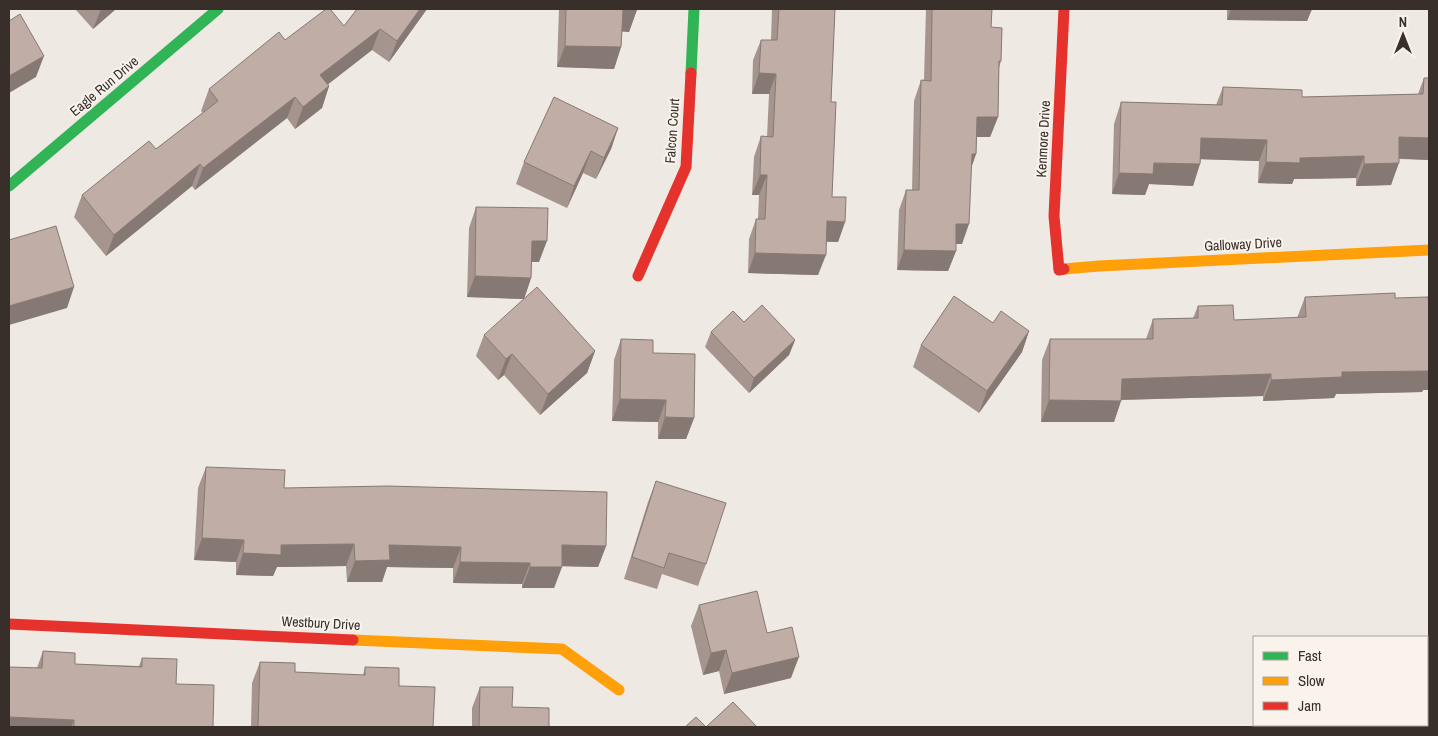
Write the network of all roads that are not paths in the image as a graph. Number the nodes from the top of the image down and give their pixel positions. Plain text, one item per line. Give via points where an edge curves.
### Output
1 (218, 9) edge
2 (694, 9) edge
3 (1064, 9) edge
4 (9, 186) edge
5 (1429, 250) edge
6 (1059, 270) joint
7 (638, 276) dead end
8 (9, 624) edge
9 (619, 690) dead end

1 - 4 street, Eagle Run Drive
2 - 7 street, Falcon Court via 686,168
3 - 6 street, Kenmore Drive via 1054,216
5 - 6 street, Galloway Drive
8 - 9 street, Westbury Drive via 562,649

